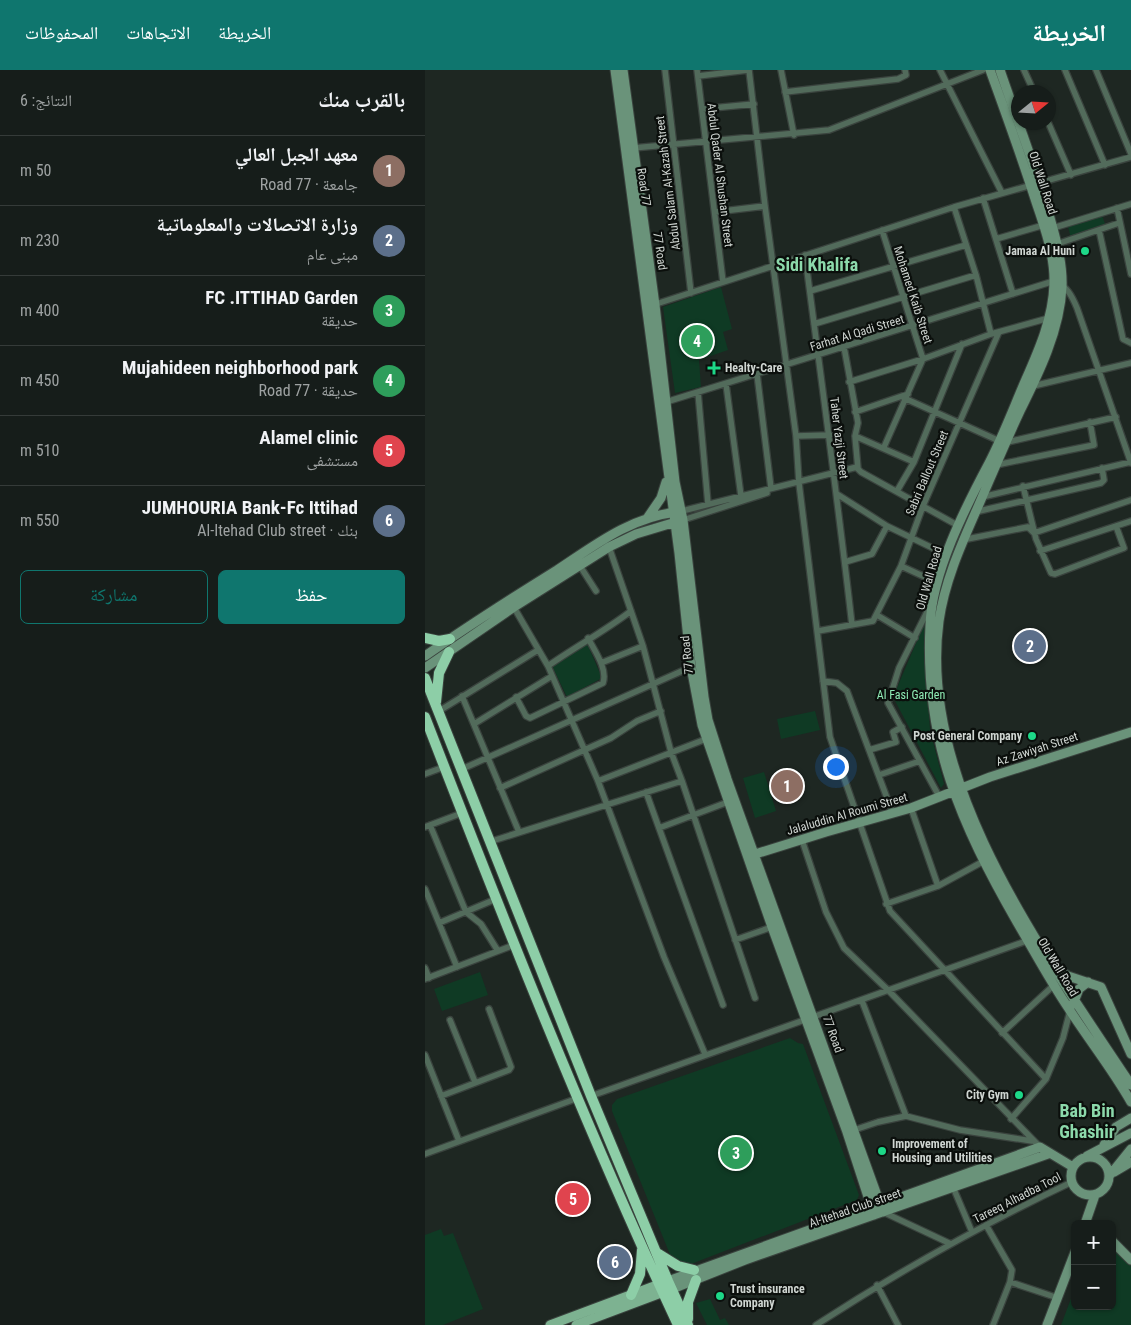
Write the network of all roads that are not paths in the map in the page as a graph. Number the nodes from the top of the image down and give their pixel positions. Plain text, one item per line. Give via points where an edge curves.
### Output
1 (615, 70) edge
2 (623, 70) edge
3 (665, 70) edge
4 (749, 70) edge
5 (781, 70) edge
6 (905, 70) edge
7 (941, 70) edge
8 (983, 70) edge
9 (990, 70) edge
10 (1000, 70) edge
11 (1025, 70) edge
12 (1065, 70) edge
13 (1096, 70) edge
14 (697, 73) edge
15 (947, 84) junction
16 (1031, 85) edge
17 (785, 92) junction
18 (754, 104) junction
19 (702, 109) junction
20 (1051, 130) edge
21 (794, 135) junction
22 (758, 137) junction
23 (706, 142) junction
24 (673, 144) junction
25 (633, 148) junction
26 (1131, 156) edge
27 (1105, 165) junction
28 (1071, 174) junction
29 (1035, 184) junction
30 (1002, 193) junction
31 (983, 198) junction
32 (1131, 204) edge
33 (765, 206) junction
34 (954, 207) junction
35 (1117, 208) junction
36 (715, 212) junction
37 (1119, 223) junction
38 (1048, 226) junction
39 (883, 230) junction
40 (1099, 230) junction
41 (996, 239) junction
42 (1057, 244) junction
43 (966, 246) junction
44 (805, 254) junction
45 (774, 268) junction
46 (893, 268) junction
47 (1131, 274) edge
48 (976, 275) junction
49 (723, 282) junction
50 (1058, 282) junction
51 (810, 291) junction
52 (691, 293) junction
53 (1013, 294) junction
54 (904, 297) junction
55 (984, 303) junction
56 (651, 306) junction
57 (1049, 318) junction
58 (814, 324) junction
59 (913, 326) junction
60 (999, 332) junction
61 (991, 334) junction
62 (1131, 343) edge
63 (962, 344) junction
64 (844, 347) junction
65 (817, 356) junction
66 (923, 360) junction
67 (1131, 363) edge
68 (787, 365) junction
69 (1100, 370) junction
70 (757, 374) junction
71 (849, 382) junction
72 (726, 384) junction
73 (1033, 386) junction
74 (698, 392) junction
75 (910, 393) junction
76 (905, 398) junction
77 (666, 402) junction
78 (935, 410) junction
79 (855, 412) junction
80 (1116, 417) junction
81 (960, 422) junction
82 (1090, 422) junction
83 (831, 435) junction
84 (796, 436) junction
85 (855, 436) junction
86 (1008, 441) junction
87 (999, 444) junction
88 (884, 447) junction
89 (914, 462) junction
90 (1131, 462) edge
91 (996, 465) junction
92 (857, 467) junction
93 (1102, 468) junction
94 (833, 472) junction
95 (667, 477) junction
96 (1061, 477) junction
97 (799, 482) junction
98 (1023, 486) junction
99 (771, 488) junction
100 (1066, 490) junction
101 (897, 491) junction
102 (837, 494) junction
103 (741, 496) junction
104 (982, 496) junction
105 (1025, 499) junction
106 (1131, 500) edge
107 (708, 504) junction
108 (923, 506) junction
109 (975, 512) junction
110 (678, 516) junction
111 (648, 517) junction
112 (1131, 522) edge
113 (957, 525) junction
114 (887, 526) junction
115 (1116, 526) junction
116 (1034, 533) junction
117 (913, 537) junction
118 (962, 540) junction
119 (609, 548) junction
120 (1040, 551) junction
121 (947, 555) junction
122 (845, 562) junction
123 (580, 566) junction
124 (901, 566) junction
125 (938, 584) junction
126 (596, 591) dead end
127 (933, 601) junction
128 (511, 603) junction
129 (631, 610) junction
130 (877, 615) junction
131 (851, 625) junction
132 (818, 631) junction
133 (425, 638) edge
134 (588, 638) junction
135 (915, 638) junction
136 (450, 639) junction
137 (643, 646) junction
138 (934, 648) junction
139 (538, 650) junction
140 (449, 652) junction
141 (425, 656) edge
142 (601, 664) junction
143 (548, 666) junction
144 (691, 667) junction
145 (425, 668) edge
146 (552, 676) junction
147 (425, 678) edge
148 (823, 681) junction
149 (653, 682) junction
150 (462, 696) junction
151 (516, 697) junction
152 (563, 703) junction
153 (438, 707) junction
154 (661, 711) junction
155 (425, 717) edge
156 (571, 722) junction
157 (474, 724) junction
158 (902, 727) junction
159 (1131, 732) edge
160 (706, 739) junction
161 (583, 750) junction
162 (869, 750) junction
163 (671, 752) junction
164 (488, 759) junction
165 (920, 761) junction
166 (444, 767) junction
167 (463, 769) junction
168 (425, 774) edge
169 (879, 775) junction
170 (598, 780) junction
171 (682, 781) junction
172 (500, 788) junction
173 (957, 790) junction
174 (646, 792) junction
175 (940, 798) junction
176 (728, 802) junction
177 (608, 805) junction
178 (911, 808) junction
179 (462, 813) junction
180 (893, 814) junction
181 (692, 815) junction
182 (861, 824) junction
183 (427, 826) edge
184 (659, 828) junction
185 (519, 832) junction
186 (802, 840) junction
187 (489, 842) junction
188 (751, 856) junction
189 (984, 862) junction
190 (938, 886) junction
191 (425, 889) edge
192 (496, 899) junction
193 (885, 904) junction
194 (466, 912) junction
195 (439, 923) junction
196 (772, 927) junction
197 (1031, 939) junction
198 (735, 940) junction
199 (515, 945) junction
200 (498, 951) junction
201 (1051, 965) junction
202 (457, 967) junction
203 (425, 968) edge
204 (945, 970) junction
205 (427, 978) edge
206 (1088, 982) junction
207 (1054, 985) junction
208 (889, 991) junction
209 (755, 998) dead end
210 (1074, 1000) junction
211 (862, 1001) junction
212 (723, 1005) dead end
213 (489, 1009) dead end
214 (1070, 1011) junction
215 (811, 1018) junction
216 (450, 1020) dead end
217 (1002, 1033) junction
218 (705, 1054) junction
219 (1131, 1054) edge
220 (425, 1055) edge
221 (1046, 1079) junction
222 (475, 1082) junction
223 (1131, 1085) edge
224 (441, 1096) junction
225 (591, 1096) junction
226 (578, 1098) junction
227 (1131, 1102) edge
228 (906, 1116) junction
229 (1131, 1118) edge
230 (1011, 1119) junction
231 (854, 1130) junction
232 (1131, 1134) edge
233 (459, 1141) junction
234 (1032, 1141) junction
235 (1040, 1147) junction
236 (1131, 1149) edge
237 (1100, 1150) junction
238 (425, 1154) edge
239 (1048, 1154) junction
240 (1081, 1158) junction
241 (1131, 1162) edge
242 (1073, 1167) junction
243 (1112, 1174) junction
244 (1072, 1182) junction
245 (953, 1187) junction
246 (1095, 1194) junction
247 (877, 1209) junction
248 (1089, 1220) edge
249 (986, 1226) junction
250 (972, 1232) junction
251 (642, 1244) junction
252 (951, 1244) junction
253 (1116, 1245) edge
254 (656, 1252) junction
255 (1131, 1260) edge
256 (1071, 1263) edge
257 (695, 1275) junction
258 (1011, 1282) junction
259 (877, 1285) junction
260 (665, 1287) junction
261 (631, 1295) junction
262 (1058, 1298) junction
263 (550, 1325) edge
264 (576, 1325) edge
265 (677, 1325) edge
266 (688, 1325) edge
267 (816, 1325) edge
268 (898, 1325) edge
269 (993, 1325) edge
270 (1047, 1325) edge

1 - 56 main road, Road 77
2 - 25 main road, 77 Road
3 - 24 street, Abdul Salam Al-Kazah Street
4 - 14 street
4 - 18 street
5 - 17 street
6 - 17 street via 906,76 898,79
7 - 15 street
8 - 15 street
9 - 29 main road, Old Wall Road
10 - 29 main road, Old Wall Road
11 - 16 street
12 - 27 street
13 - 26 street
14 - 19 street, Abdul Qader Al Shushan Street
15 - 21 street via 829,130
15 - 30 street
17 - 21 street
18 - 19 street
18 - 22 street
19 - 23 street, Abdul Qader Al Shushan Street
20 - 28 street
21 - 22 street
22 - 23 street
22 - 33 street
23 - 24 street
23 - 36 street, Abdul Qader Al Shushan Street
24 - 25 street
24 - 52 street, Abdul Salam Al-Kazah Street
25 - 56 main road, 77 Road
26 - 27 street
27 - 28 street
28 - 29 street
29 - 30 street
29 - 38 main road, Old Wall Road
30 - 31 street
31 - 34 street
31 - 41 street
32 - 35 street
33 - 36 street
33 - 45 street
34 - 39 street
34 - 43 street
35 - 37 street
35 - 38 street
36 - 49 street, Abdul Qader Al Shushan Street
37 - 40 street
37 - 47 street
38 - 41 street
38 - 42 main road, Old Wall Road
38 - 50 main road, Old Wall Road
39 - 44 street
39 - 46 street, Mohamed Kaib Street
40 - 42 street
40 - 62 street via 1123,339
41 - 53 street
42 - 50 main road, Old Wall Road
43 - 46 street
43 - 48 street
44 - 45 street
44 - 51 street, Taher Yazji Street
45 - 49 street
45 - 68 street
46 - 51 street
46 - 54 street, Mohamed Kaib Street
48 - 54 street
48 - 55 street
49 - 52 street
50 - 53 street, Farhat Al Qadi Street
50 - 57 main road, Old Wall Road
50 - 69 street via 1071,294
50 - 73 main road, Old Wall Road via 1058,317
51 - 58 street, Taher Yazji Street
52 - 56 street
53 - 55 street, Farhat Al Qadi Street
54 - 58 street
54 - 59 street, Mohamed Kaib Street
55 - 59 street, Farhat Al Qadi Street
55 - 61 street
56 - 77 main road, 77 Road
56 - 95 main road
57 - 60 street
57 - 87 main road, Old Wall Road
58 - 65 street, Taher Yazji Street
59 - 64 street, Farhat Al Qadi Street
59 - 66 street, Mohamed Kaib Street
60 - 61 street
60 - 81 street, Sabri Ballout Street
61 - 63 street
63 - 66 street
63 - 78 street
64 - 65 street, Farhat Al Qadi Street
64 - 71 street
65 - 68 street, Farhat Al Qadi Street
65 - 83 street, Taher Yazji Street
66 - 71 street
66 - 75 street, Mohamed Kaib Street
67 - 69 street
68 - 70 street, Farhat Al Qadi Street
68 - 84 street
69 - 73 street
69 - 80 street
70 - 72 street, Farhat Al Qadi Street
70 - 99 street
71 - 79 street
72 - 74 street, Farhat Al Qadi Street
72 - 103 street
73 - 86 main road, Old Wall Road
74 - 77 street, Farhat Al Qadi Street
74 - 107 street
75 - 76 street, Mohamed Kaib Street
75 - 79 street
76 - 78 street
76 - 88 street, Mohamed Kaib Street
77 - 110 main road, 77 Road
78 - 81 street
78 - 89 street
79 - 85 street via 858,423
80 - 82 street
80 - 90 street
81 - 87 street
81 - 108 street, Sabri Ballout Street
82 - 86 street
82 - 91 street via 1094,445
83 - 84 street
83 - 94 street, Taher Yazji Street
84 - 97 street
85 - 88 street
85 - 92 street
86 - 87 street
86 - 91 main road, Old Wall Road
87 - 113 main road, Old Wall Road
88 - 89 street
89 - 101 street
90 - 93 street
91 - 104 main road, Old Wall Road
92 - 94 street
92 - 101 street
93 - 96 street
93 - 100 street via 1103,482
94 - 97 street
94 - 102 street, Taher Yazji Street
95 - 110 main road
95 - 111 main road via 661,498
96 - 98 street
96 - 100 street
97 - 99 street
97 - 110 street
97 - 132 street
98 - 104 street
98 - 105 street
99 - 103 street
100 - 105 street
101 - 108 street
102 - 114 street
102 - 122 street, Taher Yazji Street
103 - 107 street
104 - 109 main road, Old Wall Road
105 - 109 street
105 - 116 street
106 - 116 street
107 - 110 street
108 - 113 street
108 - 117 street, Sabri Ballout Street
109 - 118 main road, Old Wall Road
110 - 111 main road
110 - 119 main road
110 - 144 main road
110 - 188 main road, 77 Road via 708,720
111 - 128 main road via 607,536
112 - 115 street
113 - 121 main road, Old Wall Road
114 - 117 street
114 - 122 street via 872,554
115 - 120 street
115 - 120 street via 1124,548 1055,574 1048,572
116 - 118 street via 1028,527
116 - 120 street
117 - 121 street
117 - 124 street, Sabri Ballout Street
118 - 138 main road, Old Wall Road via 943,601
119 - 123 main road
119 - 129 street
121 - 125 main road, Old Wall Road
122 - 131 street, Taher Yazji Street
123 - 126 street
123 - 128 main road
124 - 125 street
124 - 130 street, Sabri Ballout Street
125 - 127 main road, Old Wall Road
127 - 135 street
127 - 138 main road, Old Wall Road via 929,622
128 - 136 main road
128 - 139 street
128 - 140 main road
129 - 134 street
129 - 137 street
130 - 131 street, Sabri Ballout Street via 873,621
130 - 135 street
131 - 132 street
132 - 148 street
133 - 136 highway
134 - 142 street
134 - 143 street
135 - 158 street via 888,697 888,703
136 - 141 main road
137 - 142 street
137 - 149 street
138 - 173 main road, Old Wall Road via 940,705
139 - 143 street
139 - 150 street
140 - 145 main road
140 - 153 highway via 439,673
142 - 152 street via 605,676 603,683
143 - 146 street
144 - 149 street
144 - 160 main road
146 - 151 street
146 - 152 street
147 - 153 highway
148 - 162 street via 837,683 847,690
148 - 182 street via 830,737
149 - 154 street
149 - 156 street
150 - 153 street
150 - 157 street
151 - 152 street via 528,717
151 - 157 street
152 - 156 street
153 - 167 highway
154 - 161 street
154 - 163 street
155 - 166 highway
156 - 161 street
156 - 164 street
157 - 164 street
158 - 162 street via 893,732 896,742
158 - 165 street
159 - 173 main road, Az Zawiyah Street
160 - 163 street
160 - 176 main road
161 - 170 street
161 - 172 street
162 - 169 street
163 - 170 street
163 - 171 street
164 - 167 street
164 - 172 street
165 - 169 street
165 - 175 street
166 - 168 street
166 - 179 highway
167 - 187 highway
169 - 180 street
170 - 177 street
171 - 174 street
171 - 181 street
172 - 185 street
173 - 175 main road, Jalaluddin Al Roumi Street
173 - 189 main road, Old Wall Road
173 - 197 main road, Old Wall Road
174 - 177 street
174 - 184 street
175 - 178 main road, Jalaluddin Al Roumi Street
176 - 181 street
176 - 188 main road
177 - 185 street
177 - 218 street via 647,913
178 - 180 main road, Jalaluddin Al Roumi Street
178 - 190 street
179 - 183 street
179 - 192 highway
180 - 182 main road, Jalaluddin Al Roumi Street
181 - 184 street
181 - 198 street
182 - 186 main road, Jalaluddin Al Roumi Street
182 - 193 street
183 - 194 street
184 - 212 street
185 - 187 street
186 - 188 main road, Jalaluddin Al Roumi Street
186 - 208 street via 837,935 855,960
187 - 225 highway
188 - 196 main road
188 - 215 main road, 77 Road
189 - 190 street
189 - 197 main road, Old Wall Road
190 - 193 street
191 - 195 street
192 - 194 street
192 - 199 highway
193 - 204 street
194 - 195 street
194 - 200 street via 481,924
195 - 202 street
196 - 198 street
196 - 215 main road
197 - 201 main road, Old Wall Road
197 - 204 street
197 - 207 main road, Old Wall Road
198 - 209 street
199 - 200 street
199 - 226 highway
200 - 202 street
201 - 206 main road via 1068,976
201 - 210 main road, Old Wall Road
202 - 205 street
203 - 205 street
204 - 208 street
204 - 217 street
206 - 210 main road
206 - 219 main road via 1098,985 1105,993
207 - 214 main road, Old Wall Road
207 - 217 street
208 - 211 street
208 - 230 street
210 - 214 main road
210 - 223 main road, Old Wall Road
211 - 215 street
211 - 228 street
213 - 222 street via 511,1067
214 - 221 street
214 - 227 main road, Old Wall Road
215 - 218 street
215 - 231 main road, 77 Road
215 - 247 main road
216 - 222 street
217 - 221 street
218 - 225 street
220 - 224 street
221 - 230 street
222 - 224 street
224 - 233 street
225 - 254 highway
226 - 233 street
226 - 251 highway
228 - 231 street
228 - 234 street via 960,1130
229 - 237 main road via 1117,1126
230 - 234 street
231 - 247 main road, 77 Road
232 - 237 main road
233 - 238 street
234 - 235 street
235 - 239 main road
235 - 247 main road, Al-Itehad Club street
236 - 243 main road
237 - 240 main road
239 - 242 main road
239 - 245 main road, Al-Itehad Club street
240 - 242 main road
240 - 243 main road via 1100,1158
241 - 243 main road
242 - 244 main road
243 - 246 main road via 1106,1187
244 - 246 main road via 1079,1191
244 - 249 street, Tareeq Alhadba Tool
245 - 247 main road, Al-Itehad Club street
245 - 250 street
246 - 248 main road
247 - 252 street
247 - 257 main road, Al-Itehad Club street
249 - 250 street, Tareeq Alhadba Tool
249 - 258 street via 1012,1266
250 - 252 street, Tareeq Alhadba Tool
251 - 260 highway
251 - 261 highway via 640,1274
252 - 259 street, Tareeq Alhadba Tool
253 - 255 main road
254 - 257 highway
254 - 260 highway
256 - 262 main road
257 - 260 main road, Al-Itehad Club street
257 - 266 highway via 688,1302
258 - 262 street
258 - 269 street
259 - 267 street, Tareeq Alhadba Tool
259 - 268 street
260 - 261 main road
260 - 264 main road
260 - 265 highway
260 - 266 highway
261 - 263 main road
262 - 270 main road

